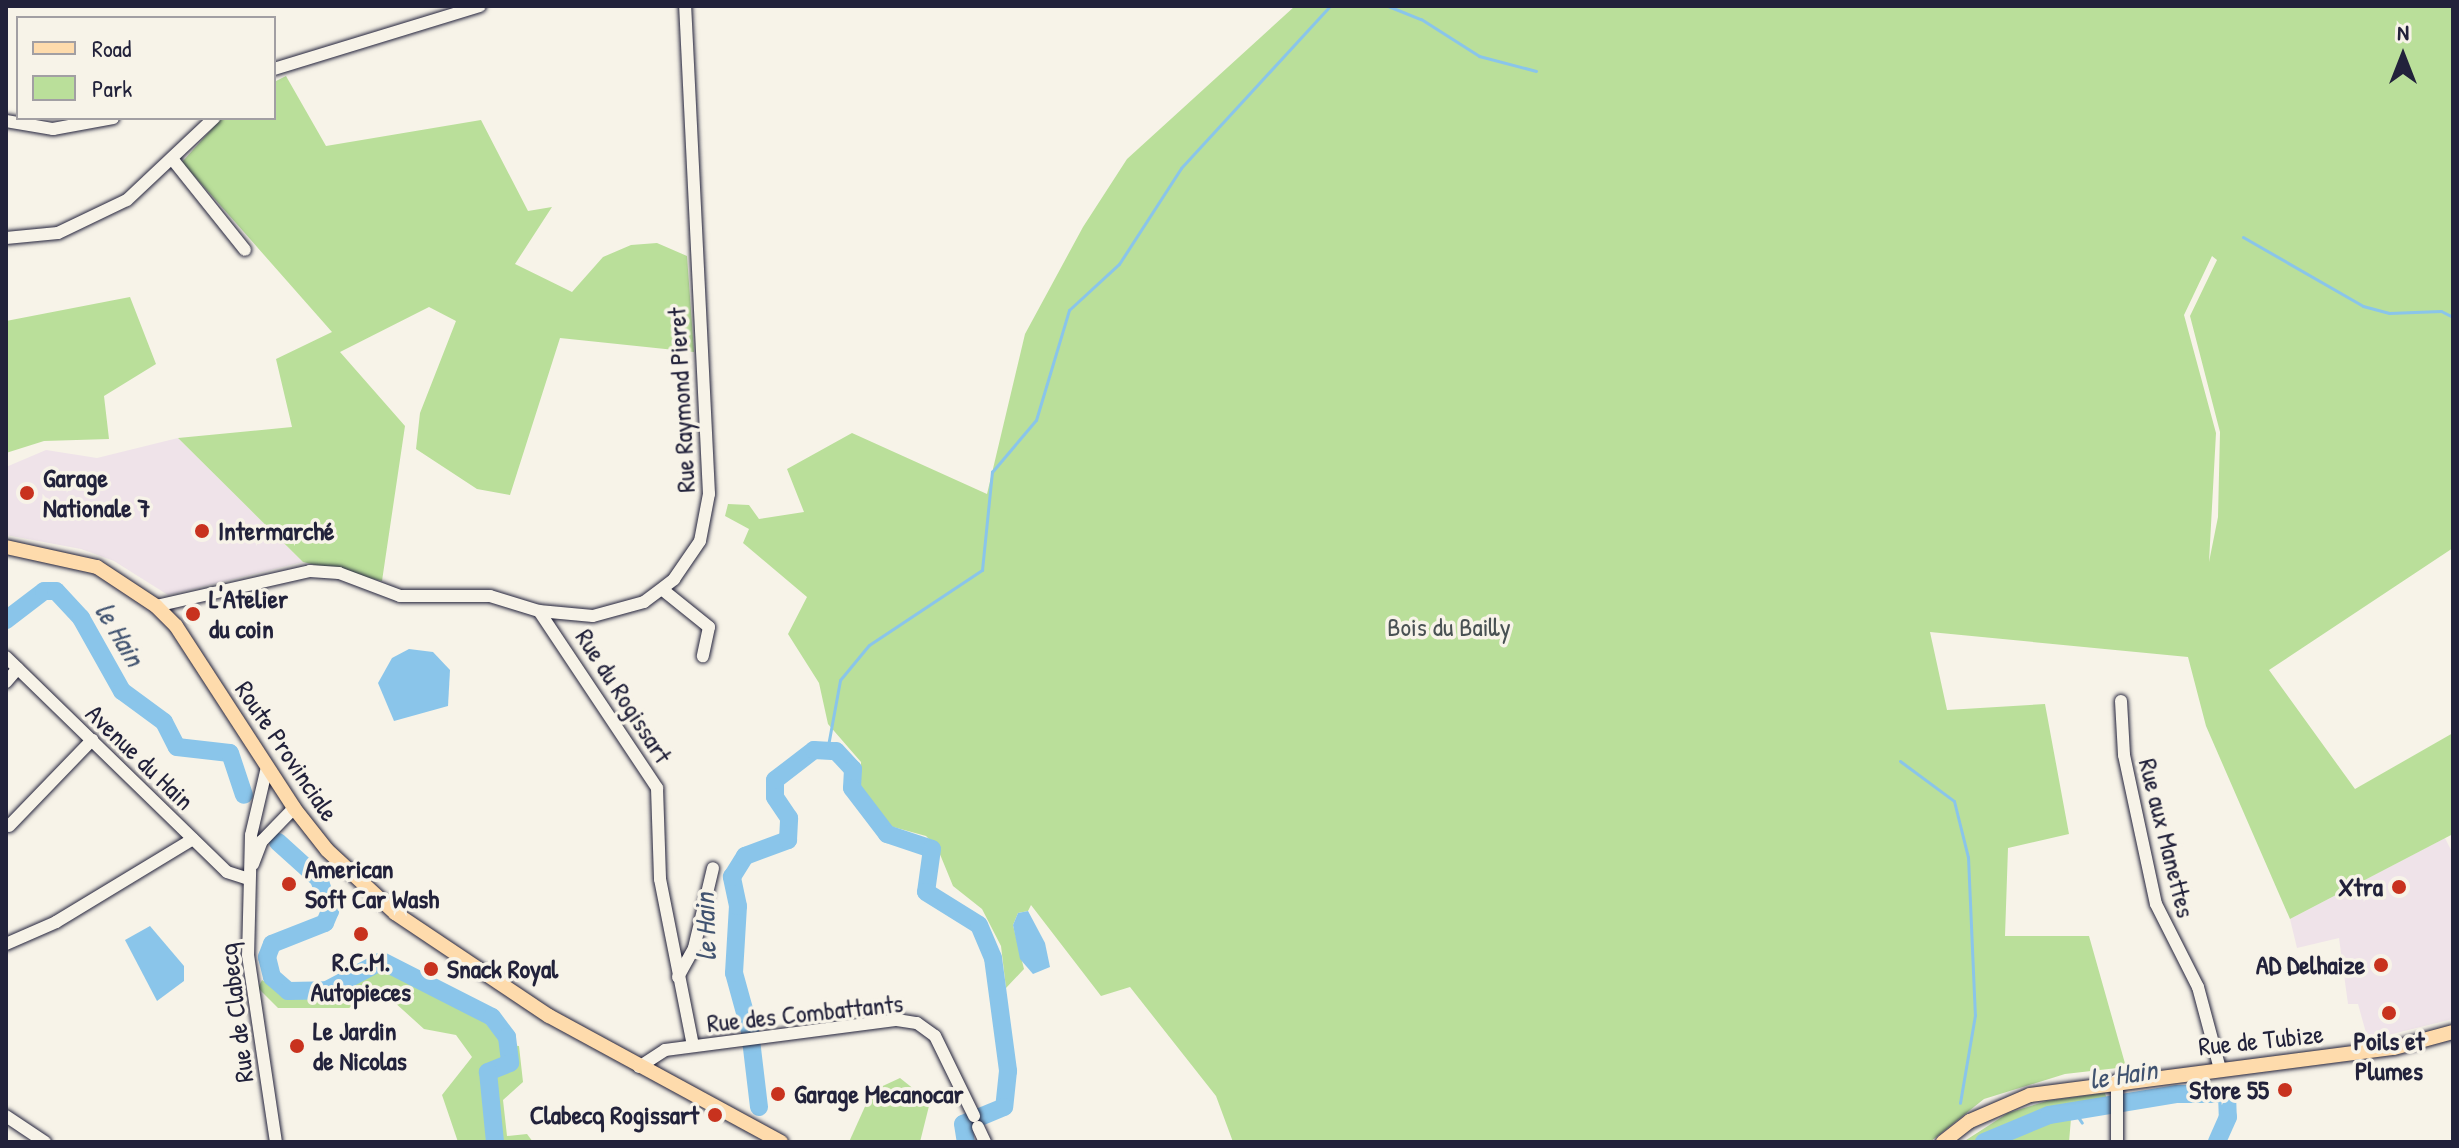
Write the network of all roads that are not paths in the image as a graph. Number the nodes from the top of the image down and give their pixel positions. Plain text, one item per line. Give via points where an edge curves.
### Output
1 (480, 6) edge
2 (685, 6) edge
3 (277, 70) edge
4 (102, 120) edge
5 (212, 120) edge
6 (6, 121) edge
7 (173, 160) junction
8 (6, 238) edge
9 (245, 250) dead end
10 (6, 547) edge
11 (663, 590) junction
12 (156, 606) junction
13 (539, 611) junction
14 (703, 656) dead end
15 (6, 657) edge
16 (18, 668) junction
17 (6, 682) edge
18 (2121, 701) dead end
19 (92, 740) junction
20 (267, 767) junction
21 (294, 808) junction
22 (9, 826) dead end
23 (193, 839) junction
24 (713, 868) dead end
25 (248, 879) junction
26 (6, 944) edge
27 (678, 977) junction
28 (2453, 1032) edge
29 (693, 1046) junction
30 (639, 1067) junction
31 (2220, 1069) junction
32 (2117, 1080) junction
33 (6, 1116) edge
34 (45, 1142) edge
35 (276, 1142) edge
36 (781, 1142) edge
37 (985, 1142) edge
38 (1943, 1142) edge
39 (2117, 1142) edge

1 - 3 street
2 - 11 street, Rue Raymond Pieret via 709,494 700,541
4 - 6 street via 53,129
5 - 7 street
7 - 8 street via 127,200 94,219 58,233
7 - 9 street
10 - 12 main road, Route Provinciale via 97,567
11 - 13 street, Rue Raymond Pieret via 624,610 593,616
11 - 14 street via 709,627
12 - 13 street, Rue Raymond Pieret via 310,571 339,573 400,596 490,596
12 - 20 main road, Route Provinciale via 176,626
13 - 27 street, Rue du Rogissart via 657,788 660,879
15 - 16 street, Avenue du Hain
16 - 17 street
16 - 19 street, Avenue du Hain
18 - 31 street, Rue aux Manettes via 2124,755 2156,904 2198,987
19 - 22 street
19 - 23 street, Avenue du Hain
20 - 21 main road, Route Provinciale
20 - 25 street, Rue de Clabecq via 251,835
21 - 25 street, Rue de Clabecq via 262,841
21 - 30 main road, Route Provinciale via 327,850 395,913 549,1016
23 - 25 street, Avenue du Hain via 232,876
23 - 26 street via 56,922
24 - 27 street via 694,948
25 - 35 street, Rue de Clabecq via 254,1019
27 - 29 street, Rue du Rogissart
28 - 31 main road, Rue de Tubize via 2394,1048
29 - 30 street, Rue des Combattants via 665,1050
29 - 37 street, Rue des Combattants via 897,1020 917,1023 935,1036
30 - 36 main road, Route Provinciale
31 - 32 main road, Rue de Tubize
32 - 38 main road, Rue de Tubize via 2030,1095 1970,1121
32 - 39 street
33 - 34 street

